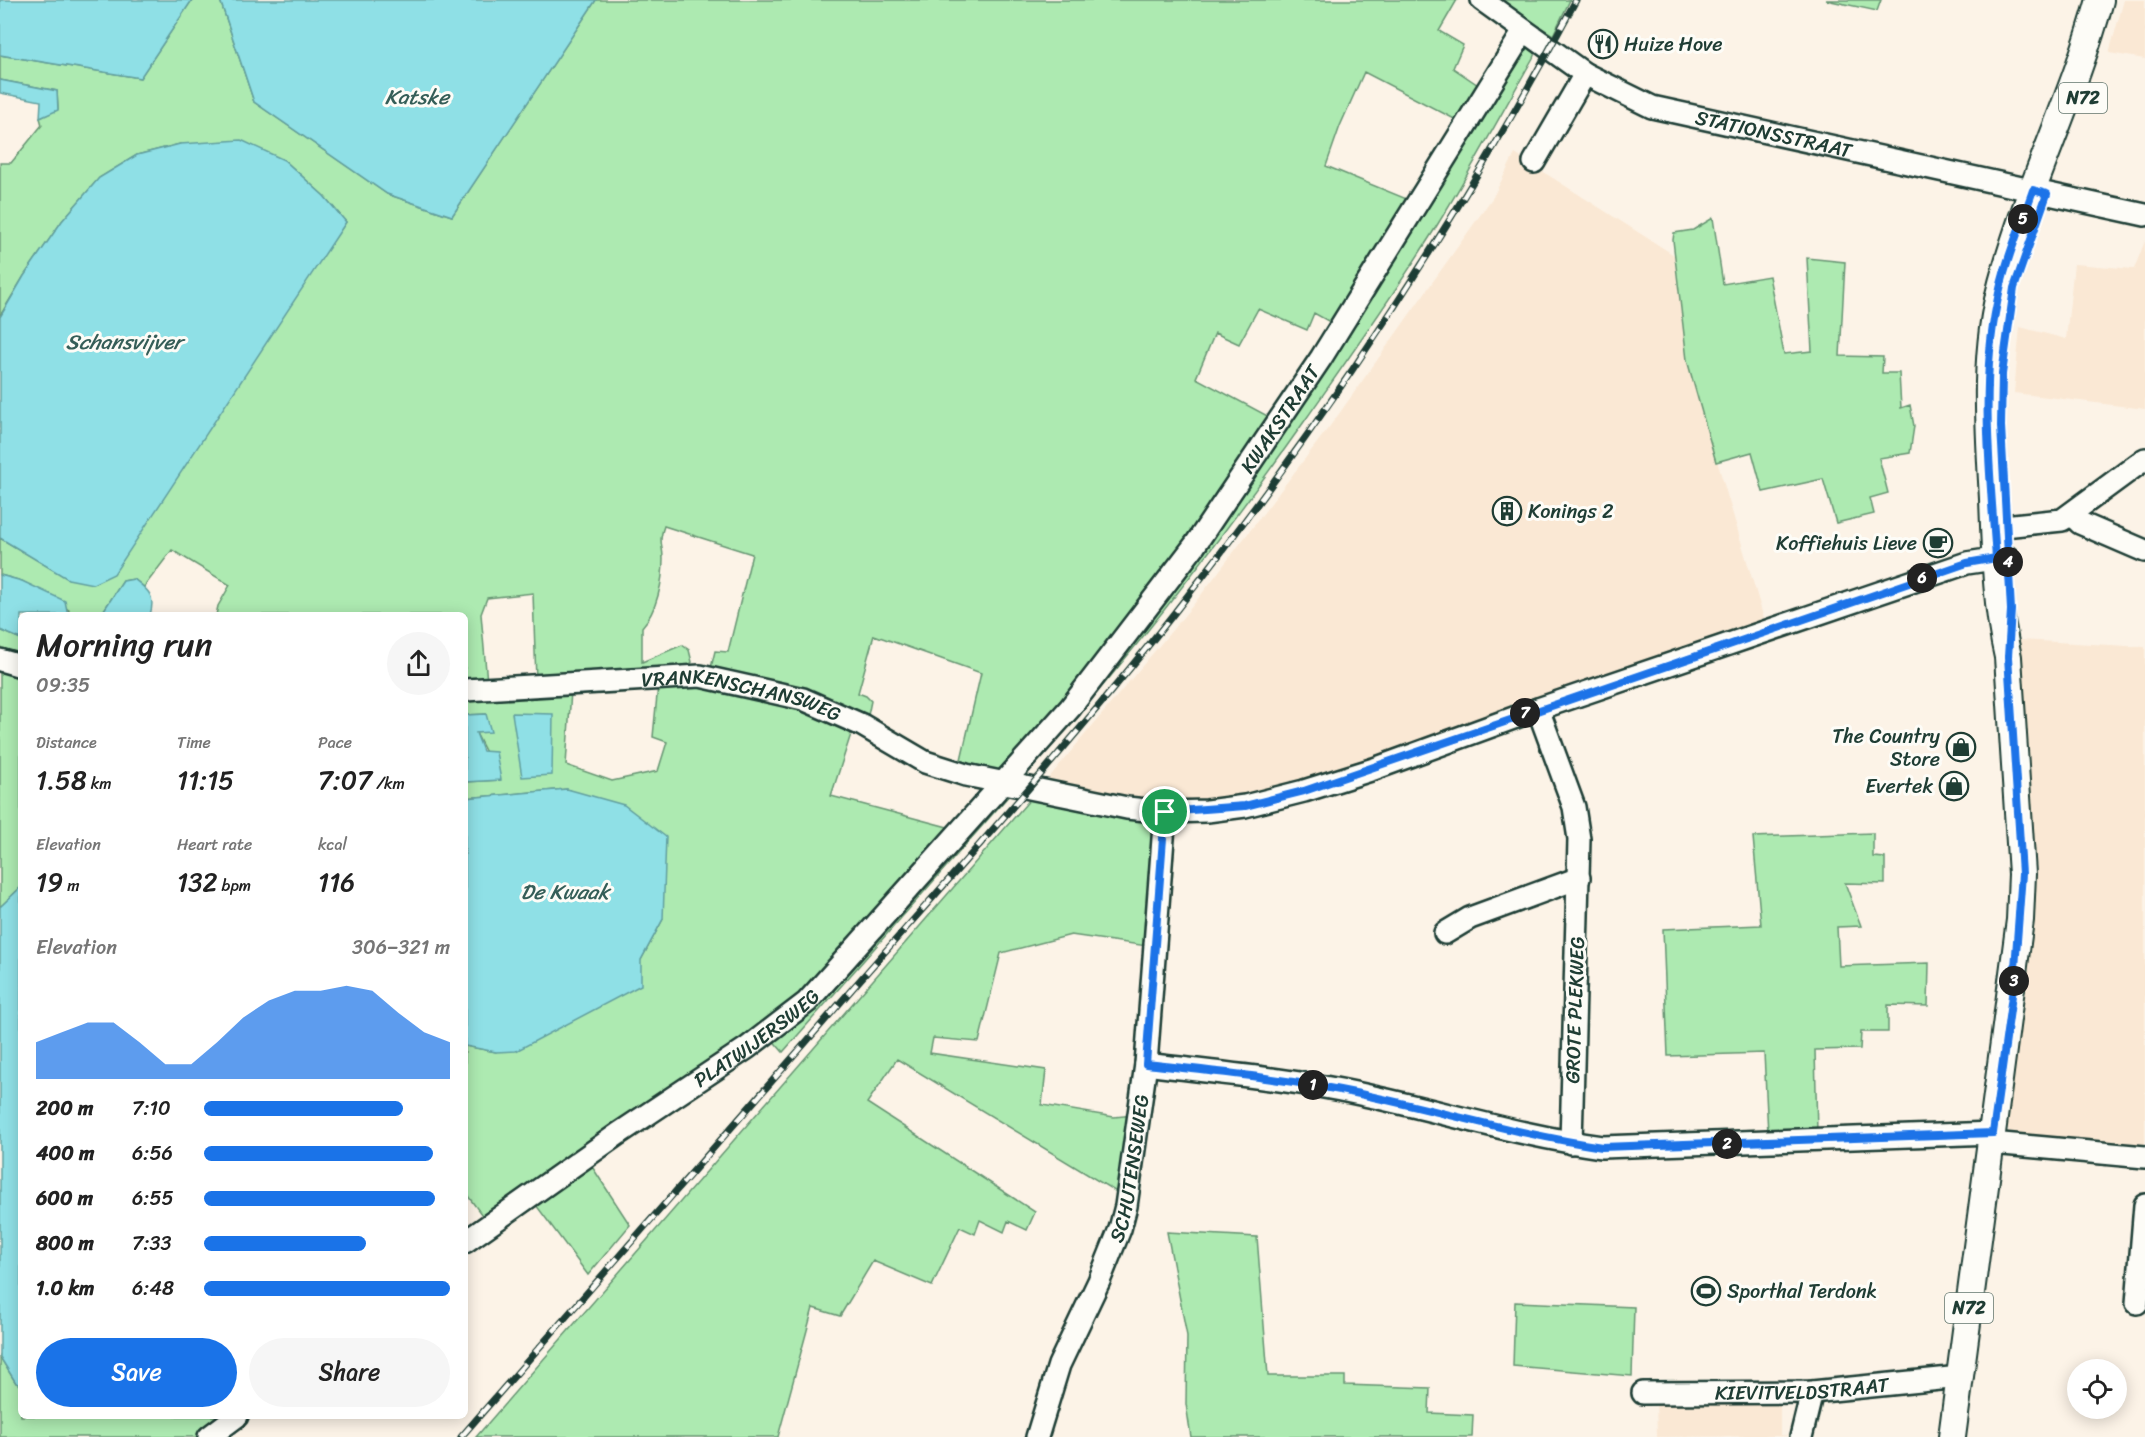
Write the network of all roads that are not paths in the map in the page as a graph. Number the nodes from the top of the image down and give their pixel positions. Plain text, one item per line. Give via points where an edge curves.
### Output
1 (1482, 0) edge
2 (2100, 0) edge
3 (2114, 0) edge
4 (1524, 31) junction
5 (1585, 74) junction
6 (1534, 162) dead end
7 (2040, 192) junction
8 (2145, 215) edge
9 (2145, 459) edge
10 (2072, 515) junction
11 (2000, 526) junction
12 (2145, 551) edge
13 (2002, 557) junction
14 (0, 660) edge
15 (18, 665) edge
16 (468, 690) edge
17 (1538, 709) junction
18 (1002, 783) junction
19 (1165, 812) junction
20 (1579, 878) junction
21 (1445, 933) dead end
22 (1146, 1064) junction
23 (1992, 1138) junction
24 (1571, 1143) junction
25 (2145, 1157) edge
26 (2145, 1205) edge
27 (468, 1240) edge
28 (2137, 1303) dead end
29 (1960, 1377) junction
30 (1812, 1392) junction
31 (1643, 1393) dead end
32 (233, 1419) edge
33 (209, 1437) edge
34 (1036, 1437) edge
35 (1801, 1437) edge
36 (1952, 1437) edge

1 - 4 street, STATIONSSTRAAT
2 - 7 main road, N72
3 - 7 main road, N72 via 2094,67
4 - 5 street, STATIONSSTRAAT
4 - 18 street, KWAKSTRAAT via 1321,358 1195,545 1070,708
5 - 6 street
5 - 7 street, STATIONSSTRAAT via 1652,107
7 - 8 street, STATIONSSTRAAT
7 - 11 main road, N72 via 2002,281 1991,341 1989,399
9 - 10 street
10 - 11 street via 2055,522
10 - 12 street via 2080,523
11 - 13 main road, N72
13 - 17 street, VRANKENSCHANSWEG via 1967,563
13 - 23 main road, N72 via 2002,632 2008,657 2022,874 2020,920
14 - 15 street
16 - 18 street, VRANKENSCHANSWEG via 700,676 803,699 862,725 925,762
17 - 19 street, VRANKENSCHANSWEG via 1304,791 1245,806
17 - 20 street, GROTE PLEKWEG via 1574,807
18 - 19 street, VRANKENSCHANSWEG
18 - 27 street, PLATWIJERSWEG via 807,1002 747,1048
19 - 22 street, SCHUTENSEWEG
20 - 21 street via 1470,918
20 - 24 street, GROTE PLEKWEG
22 - 24 street via 1301,1083
22 - 34 street, SCHUTENSEWEG via 1120,1229 1059,1365
23 - 24 street via 1640,1148
23 - 25 street
23 - 29 main road, N72
26 - 28 street
29 - 30 street, KIEVITVELDSTRAAT
29 - 36 main road, N72
30 - 31 street, KIEVITVELDSTRAAT
30 - 35 street
32 - 33 street

